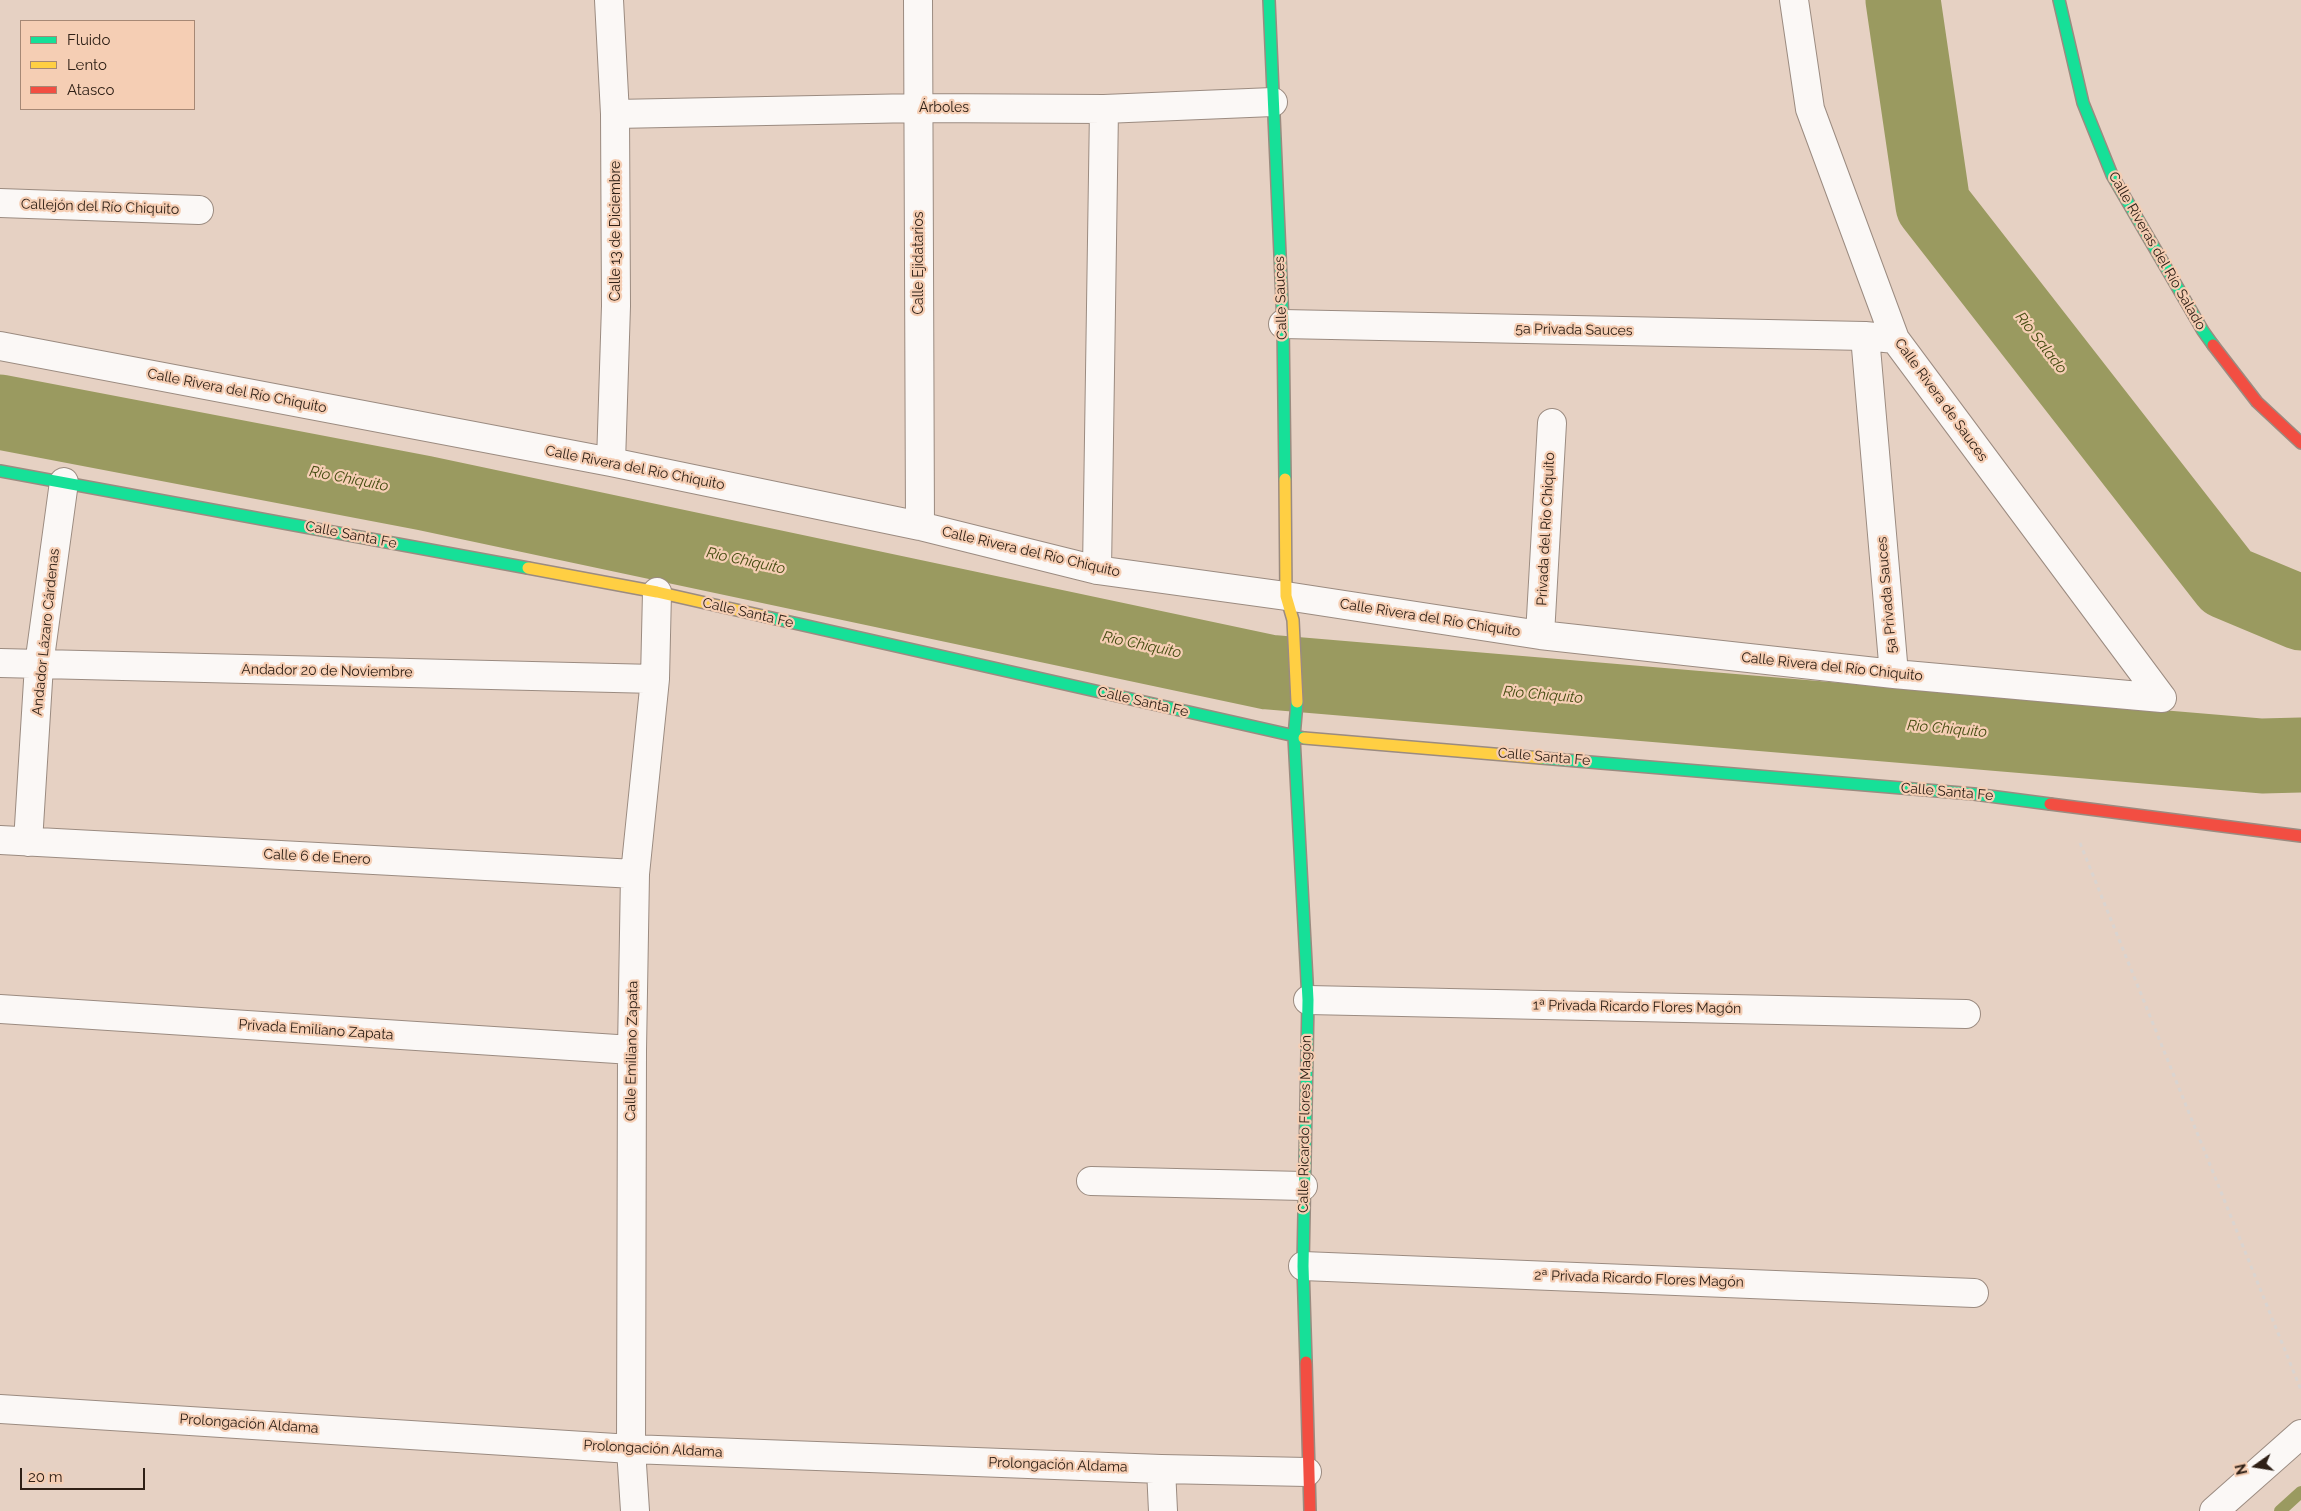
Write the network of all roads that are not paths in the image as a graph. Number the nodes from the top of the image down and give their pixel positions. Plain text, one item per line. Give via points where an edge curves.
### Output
1 (609, 0) edge
2 (918, 0) edge
3 (1269, 0) edge
4 (1794, 0) edge
5 (2059, 0) edge
6 (1273, 102) junction
7 (918, 108) junction
8 (1104, 109) junction
9 (615, 114) junction
10 (0, 203) edge
11 (199, 210) dead end
12 (1283, 324) junction
13 (1865, 336) junction
14 (1895, 338) junction
15 (0, 346) edge
16 (1552, 423) dead end
17 (2301, 443) edge
18 (611, 462) junction
19 (0, 471) edge
20 (64, 482) junction
21 (920, 526) junction
22 (1097, 570) junction
23 (657, 592) junction
24 (1290, 608) junction
25 (1540, 635) junction
26 (0, 663) edge
27 (39, 665) junction
28 (1894, 674) junction
29 (655, 679) junction
30 (1296, 697) joint
31 (2162, 698) joint
32 (1294, 736) junction
33 (2301, 836) edge
34 (0, 840) edge
35 (28, 842) junction
36 (635, 874) junction
37 (1308, 1000) junction
38 (0, 1009) edge
39 (1966, 1014) dead end
40 (632, 1050) junction
41 (1091, 1181) dead end
42 (1303, 1186) junction
43 (1303, 1266) junction
44 (1974, 1293) dead end
45 (0, 1409) edge
46 (2301, 1434) edge
47 (631, 1449) junction
48 (1161, 1469) junction
49 (1307, 1472) junction
50 (635, 1511) edge
51 (1163, 1511) edge
52 (1310, 1511) edge
53 (2214, 1511) edge

1 - 9 street, Calle 13 de Diciembre
2 - 7 street, Calle Ejidatarios
3 - 6 street, Calle Sauces
4 - 14 street, Calle Rivera de Sauces via 1810,109
5 - 17 street, Calle Riveras del Río Salado via 2083,103 2112,175 2203,332 2257,402
6 - 8 street, Árboles
6 - 12 street, Calle Sauces
7 - 8 street, Árboles
7 - 9 street, Árboles
7 - 21 street, Calle Ejidatarios
8 - 22 street
9 - 18 street, Calle 13 de Diciembre via 616,306
10 - 11 street, Callejón del Río Chiquito
12 - 13 street, 5a Privada Sauces
12 - 24 street, Calle Sauces
13 - 14 street, 5a Privada Sauces
13 - 28 street, 5a Privada Sauces
14 - 31 street, Calle Rivera de Sauces
15 - 18 street, Calle Rivera del Río Chiquito
16 - 25 street, Privada del Río Chiquito
18 - 21 street, Calle Rivera del Río Chiquito
19 - 20 street, Calle Santa Fe
20 - 23 street, Calle Santa Fe
20 - 27 street, Andador Lázaro Cárdenas
21 - 22 street, Calle Rivera del Río Chiquito
22 - 24 street, Calle Rivera del Río Chiquito
23 - 29 street, Calle Emiliano Zapata
23 - 32 street, Calle Santa Fe
24 - 25 street, Calle Rivera del Río Chiquito
24 - 30 street, Calle Sauces
25 - 28 street, Calle Rivera del Río Chiquito
26 - 27 street, Andador 20 de Noviembre
27 - 29 street, Andador 20 de Noviembre
27 - 35 street, Andador Lázaro Cárdenas
28 - 31 street, Calle Rivera del Río Chiquito
29 - 36 street, Calle Emiliano Zapata
30 - 32 street, Calle Ricardo Flores Magón
32 - 33 street, Calle Santa Fe via 1964,793
32 - 37 street, Calle Ricardo Flores Magón
34 - 35 street, Calle 6 de Enero
35 - 36 street, Calle 6 de Enero
36 - 40 street, Calle Emiliano Zapata
37 - 39 street, 1ª Privada Ricardo Flores Magón
37 - 42 street, Calle Ricardo Flores Magón
38 - 40 street, Privada Emiliano Zapata
40 - 47 street, Calle Emiliano Zapata
41 - 42 street
42 - 43 street, Calle Ricardo Flores Magón
43 - 44 street, 2ª Privada Ricardo Flores Magón
43 - 49 street, Calle Ricardo Flores Magón
45 - 47 street, Prolongación Aldama
46 - 53 street
47 - 48 street, Prolongación Aldama
47 - 50 street, Calle Emiliano Zapata
48 - 49 street, Prolongación Aldama
48 - 51 street
49 - 52 street, Calle Ricardo Flores Magón

